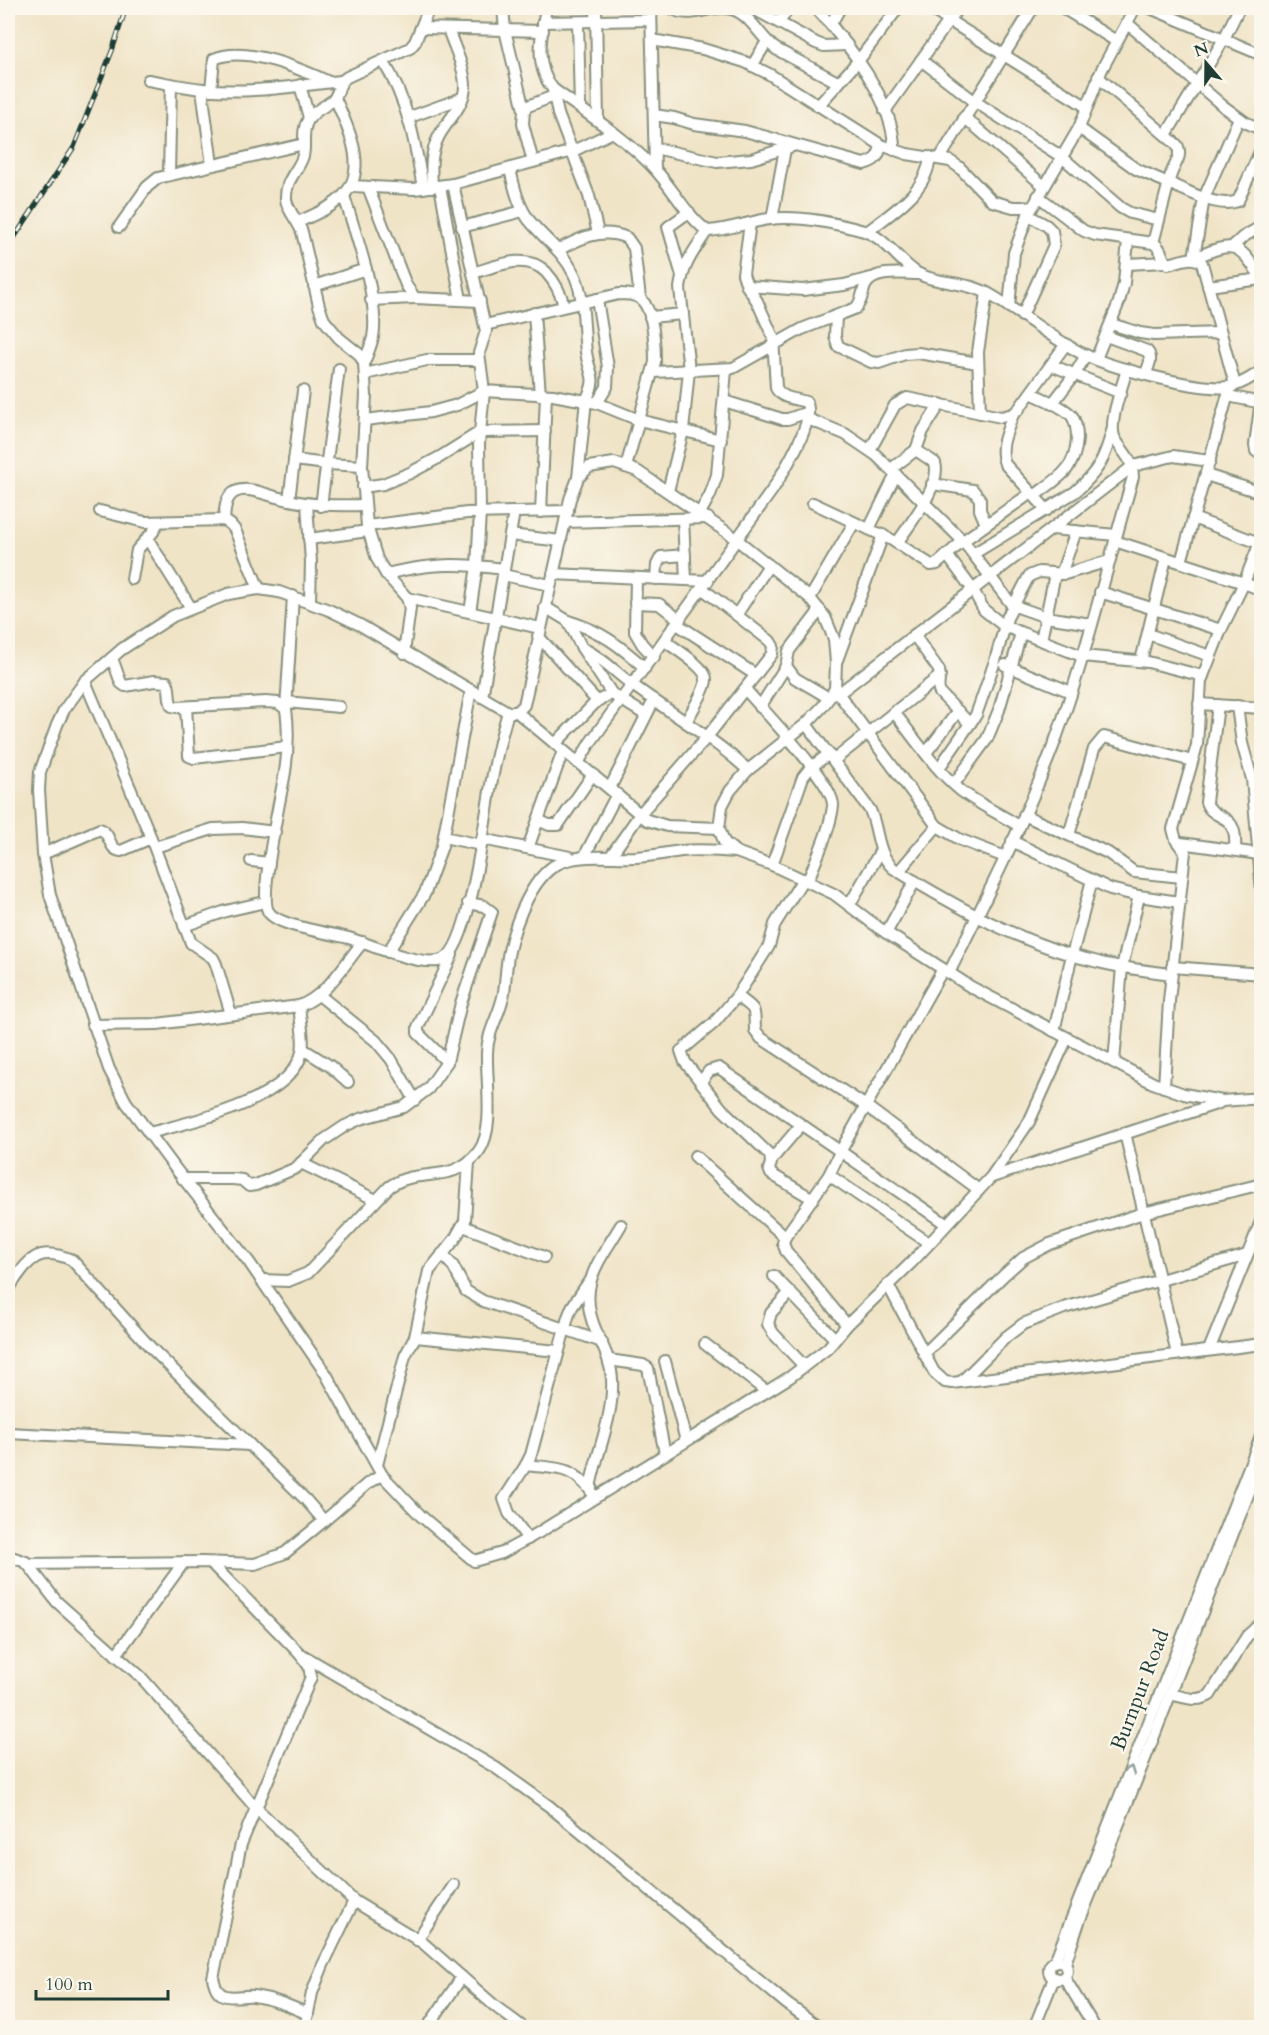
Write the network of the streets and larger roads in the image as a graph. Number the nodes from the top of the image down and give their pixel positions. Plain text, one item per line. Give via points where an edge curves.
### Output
1 (429, 8) edge
2 (503, 8) edge
3 (546, 8) edge
4 (596, 8) edge
5 (671, 8) edge
6 (752, 8) edge
7 (789, 8) edge
8 (816, 8) edge
9 (840, 8) edge
10 (898, 8) edge
11 (928, 8) edge
12 (958, 8) edge
13 (1033, 8) edge
14 (1063, 8) edge
15 (1135, 8) edge
16 (1150, 8) edge
17 (1239, 8) edge
18 (652, 11) edge
19 (596, 21) junction
20 (950, 21) junction
21 (578, 22) junction
22 (779, 22) junction
23 (1127, 23) junction
24 (831, 24) junction
25 (543, 26) junction
26 (421, 28) junction
27 (448, 29) junction
28 (505, 30) junction
29 (1224, 39) junction
30 (652, 40) junction
31 (1116, 41) junction
32 (766, 43) junction
33 (847, 45) junction
34 (1003, 54) junction
35 (1262, 55) edge
36 (859, 60) junction
37 (921, 60) junction
38 (383, 61) junction
39 (752, 66) junction
40 (1098, 77) junction
41 (148, 80) dead end
42 (335, 82) junction
43 (839, 83) junction
44 (1197, 83) junction
45 (171, 84) junction
46 (300, 85) junction
47 (207, 89) junction
48 (553, 92) junction
49 (335, 98) junction
50 (462, 98) junction
51 (974, 101) junction
52 (818, 106) junction
53 (1087, 107) junction
54 (580, 108) junction
55 (524, 111) junction
56 (885, 111) junction
57 (654, 114) junction
58 (410, 117) junction
59 (964, 117) junction
60 (309, 118) junction
61 (1239, 118) junction
62 (598, 121) junction
63 (1078, 128) junction
64 (1262, 130) edge
65 (613, 132) junction
66 (1166, 135) junction
67 (304, 144) junction
68 (881, 145) junction
69 (789, 147) junction
70 (1262, 147) edge
71 (655, 148) junction
72 (894, 150) junction
73 (573, 151) junction
74 (935, 157) junction
75 (1062, 157) junction
76 (533, 162) junction
77 (212, 165) junction
78 (510, 169) junction
79 (656, 169) junction
80 (1257, 169) edge
81 (169, 174) junction
82 (1169, 180) junction
83 (453, 184) junction
84 (351, 186) junction
85 (368, 187) junction
86 (432, 187) junction
87 (1041, 191) junction
88 (344, 196) junction
89 (1204, 198) junction
90 (523, 211) junction
91 (1030, 211) junction
92 (689, 212) junction
93 (772, 219) junction
94 (1159, 220) junction
95 (298, 222) junction
96 (750, 223) junction
97 (1262, 226) edge
98 (119, 227) dead end
99 (462, 227) junction
100 (707, 231) junction
101 (867, 232) junction
102 (598, 233) junction
103 (1128, 240) junction
104 (1153, 243) junction
105 (1233, 247) junction
106 (558, 250) junction
107 (1194, 258) junction
108 (1165, 262) junction
109 (1126, 264) junction
110 (366, 269) junction
111 (473, 273) junction
112 (919, 274) junction
113 (682, 276) junction
114 (871, 278) junction
115 (1261, 279) edge
116 (314, 286) junction
117 (747, 286) junction
118 (1208, 286) junction
119 (761, 287) junction
120 (987, 293) junction
121 (415, 297) junction
122 (640, 298) junction
123 (597, 299) junction
124 (371, 300) junction
125 (461, 300) junction
126 (480, 301) junction
127 (758, 301) junction
128 (581, 302) junction
129 (564, 306) junction
130 (1009, 307) junction
131 (534, 313) junction
132 (683, 314) junction
133 (836, 316) junction
134 (1022, 316) junction
135 (650, 317) junction
136 (1111, 324) junction
137 (485, 325) junction
138 (1221, 333) junction
139 (1106, 336) junction
140 (1066, 344) junction
141 (775, 345) junction
142 (1091, 357) junction
143 (479, 360) junction
144 (978, 363) junction
145 (1051, 364) junction
146 (339, 369) dead end
147 (364, 369) junction
148 (1128, 369) junction
149 (689, 370) junction
150 (726, 370) junction
151 (1262, 371) edge
152 (654, 372) junction
153 (1146, 373) junction
154 (1075, 374) junction
155 (1231, 389) junction
156 (303, 391) dead end
157 (484, 391) junction
158 (1031, 393) junction
159 (1121, 393) junction
160 (543, 395) junction
161 (586, 400) junction
162 (1261, 400) edge
163 (724, 401) junction
164 (597, 403) junction
165 (940, 404) junction
166 (1052, 404) junction
167 (980, 413) junction
168 (1013, 414) junction
169 (808, 416) junction
170 (365, 420) junction
171 (639, 420) junction
172 (545, 431) junction
173 (683, 431) junction
174 (1113, 431) junction
175 (480, 432) junction
176 (721, 440) junction
177 (870, 450) junction
178 (916, 450) junction
179 (1262, 455) edge
180 (294, 460) junction
181 (1210, 460) junction
182 (327, 464) junction
183 (362, 466) junction
184 (1132, 466) junction
185 (626, 467) junction
186 (893, 472) junction
187 (1206, 475) junction
188 (578, 478) junction
189 (932, 484) junction
190 (363, 487) junction
191 (668, 491) junction
192 (1262, 493) edge
193 (1033, 495) junction
194 (289, 500) junction
195 (813, 503) dead end
196 (925, 503) junction
197 (307, 504) junction
198 (364, 505) junction
199 (321, 506) junction
200 (1047, 510) junction
201 (100, 511) dead end
202 (480, 512) junction
203 (514, 512) junction
204 (541, 512) junction
205 (704, 515) junction
206 (566, 517) junction
207 (1194, 518) junction
208 (683, 519) junction
209 (224, 520) junction
210 (158, 522) junction
211 (854, 523) junction
212 (986, 524) junction
213 (367, 529) junction
214 (869, 529) junction
215 (1052, 529) junction
216 (1076, 531) junction
217 (510, 535) junction
218 (883, 535) junction
219 (147, 538) junction
220 (1116, 538) junction
221 (309, 539) junction
222 (738, 540) junction
223 (1260, 540) edge
224 (963, 541) junction
225 (561, 542) junction
226 (897, 543) junction
227 (973, 554) junction
228 (685, 555) junction
229 (947, 555) junction
230 (1167, 558) junction
231 (1109, 561) junction
232 (1181, 562) junction
233 (769, 565) junction
234 (477, 566) junction
235 (504, 572) junction
236 (386, 574) junction
237 (553, 574) junction
238 (1058, 574) junction
239 (991, 577) junction
240 (636, 578) junction
241 (132, 579) dead end
242 (656, 579) junction
243 (686, 580) junction
244 (1245, 583) junction
245 (550, 585) junction
246 (705, 585) junction
247 (260, 590) junction
248 (973, 590) junction
249 (1262, 590) edge
250 (1100, 592) junction
251 (293, 596) junction
252 (407, 598) junction
253 (810, 598) junction
254 (310, 602) junction
255 (635, 603) junction
256 (1012, 605) junction
257 (191, 608) junction
258 (545, 608) junction
259 (1154, 609) junction
260 (820, 610) junction
261 (470, 612) junction
262 (736, 614) junction
263 (496, 617) junction
264 (1046, 617) junction
265 (568, 621) junction
266 (678, 622) junction
267 (1091, 624) junction
268 (1004, 626) junction
269 (1221, 630) junction
270 (539, 632) junction
271 (1021, 633) junction
272 (1148, 634) junction
273 (914, 635) junction
274 (1041, 640) junction
275 (665, 641) junction
276 (582, 648) junction
277 (404, 653) junction
278 (1082, 656) junction
279 (1210, 656) junction
280 (654, 657) junction
281 (112, 658) junction
282 (995, 661) junction
283 (1140, 661) junction
284 (836, 663) junction
285 (786, 666) junction
286 (645, 668) junction
287 (1010, 668) junction
288 (756, 675) junction
289 (940, 676) junction
290 (1203, 676) junction
291 (85, 681) junction
292 (633, 685) junction
293 (745, 689) junction
294 (471, 690) junction
295 (1071, 692) junction
296 (834, 693) junction
297 (612, 694) junction
298 (482, 697) junction
299 (622, 699) junction
300 (654, 700) junction
301 (597, 701) junction
302 (286, 705) junction
303 (1199, 705) junction
304 (1218, 705) junction
305 (339, 706) dead end
306 (1237, 706) junction
307 (186, 707) junction
308 (760, 707) junction
309 (1262, 708) edge
310 (957, 711) junction
311 (512, 712) junction
312 (894, 712) junction
313 (646, 715) junction
314 (686, 722) junction
315 (806, 724) junction
316 (970, 724) junction
317 (868, 732) junction
318 (707, 737) junction
319 (788, 738) junction
320 (287, 747) junction
321 (559, 747) junction
322 (926, 753) junction
323 (831, 757) junction
324 (1192, 761) junction
325 (579, 763) junction
326 (811, 767) junction
327 (939, 768) junction
328 (748, 770) junction
329 (593, 774) junction
330 (1257, 778) edge
331 (954, 784) junction
332 (614, 791) junction
333 (640, 814) junction
334 (538, 820) junction
335 (1022, 820) junction
336 (938, 826) junction
337 (719, 828) junction
338 (275, 832) junction
339 (1069, 836) junction
340 (444, 837) junction
341 (482, 842) junction
342 (1012, 842) junction
343 (153, 843) junction
344 (1181, 843) junction
345 (528, 848) junction
346 (881, 849) junction
347 (1235, 850) junction
348 (736, 852) junction
349 (43, 854) junction
350 (1259, 854) junction
351 (1005, 856) junction
352 (610, 857) junction
353 (579, 858) junction
354 (251, 861) dead end
355 (269, 863) junction
356 (772, 865) junction
357 (899, 872) junction
358 (1182, 878) junction
359 (805, 880) junction
360 (1092, 880) junction
361 (915, 881) junction
362 (1262, 892) edge
363 (1139, 896) junction
364 (265, 902) junction
365 (1179, 902) junction
366 (468, 903) junction
367 (850, 904) junction
368 (976, 917) junction
369 (184, 926) junction
370 (886, 933) junction
371 (363, 942) junction
372 (388, 952) junction
373 (453, 952) junction
374 (1072, 955) junction
375 (1122, 967) junction
376 (946, 971) junction
377 (1172, 971) junction
378 (1262, 974) edge
379 (320, 995) junction
380 (737, 996) junction
381 (299, 1006) junction
382 (231, 1014) junction
383 (93, 1025) junction
384 (1054, 1031) junction
385 (1067, 1038) junction
386 (303, 1049) junction
387 (447, 1062) junction
388 (1114, 1062) junction
389 (348, 1082) dead end
390 (701, 1082) junction
391 (1164, 1087) junction
392 (1262, 1098) edge
393 (415, 1100) junction
394 (1222, 1101) junction
395 (866, 1106) junction
396 (801, 1125) junction
397 (149, 1133) junction
398 (1125, 1133) junction
399 (840, 1152) junction
400 (695, 1156) dead end
401 (771, 1159) junction
402 (470, 1162) junction
403 (301, 1163) junction
404 (829, 1175) junction
405 (991, 1177) junction
406 (183, 1179) junction
407 (1262, 1184) edge
408 (979, 1190) junction
409 (813, 1198) junction
410 (376, 1200) junction
411 (1143, 1213) junction
412 (1262, 1219) edge
413 (946, 1224) junction
414 (621, 1225) dead end
415 (463, 1226) junction
416 (785, 1237) junction
417 (929, 1243) junction
418 (442, 1254) junction
419 (1247, 1255) junction
420 (544, 1257) dead end
421 (774, 1276) dead end
422 (1160, 1279) junction
423 (261, 1280) junction
424 (588, 1283) junction
425 (888, 1285) junction
426 (8, 1289) edge
427 (790, 1292) junction
428 (847, 1325) junction
429 (564, 1329) junction
430 (415, 1337) junction
431 (835, 1339) junction
432 (602, 1342) junction
433 (705, 1344) dead end
434 (1262, 1344) edge
435 (1209, 1350) junction
436 (558, 1351) junction
437 (924, 1354) junction
438 (1177, 1354) junction
439 (609, 1360) junction
440 (665, 1361) dead end
441 (804, 1366) junction
442 (961, 1382) junction
443 (766, 1391) junction
444 (8, 1433) edge
445 (1262, 1434) edge
446 (686, 1441) junction
447 (250, 1445) junction
448 (665, 1454) junction
449 (1262, 1459) edge
450 (526, 1465) junction
451 (379, 1470) junction
452 (593, 1494) junction
453 (324, 1521) junction
454 (528, 1539) junction
455 (8, 1556) edge
456 (184, 1562) junction
457 (211, 1563) junction
458 (27, 1564) junction
459 (1262, 1622) edge
460 (299, 1653) junction
461 (116, 1655) junction
462 (1170, 1694) junction
463 (255, 1807) junction
464 (454, 1885) dead end
465 (354, 1901) junction
466 (417, 1940) junction
467 (1060, 1962) junction
468 (462, 1977) junction
469 (1059, 1977) junction
470 (308, 2014) junction
471 (305, 2028) edge
472 (427, 2028) edge
473 (524, 2028) edge
474 (821, 2028) edge
475 (1034, 2028) edge
476 (1095, 2028) edge

1 - 26 street
2 - 28 street
3 - 25 street
4 - 19 street
5 - 32 street via 686,13 735,10
6 - 22 street
7 - 22 street
8 - 24 street
9 - 24 street
10 - 36 street
11 - 20 street
12 - 20 street
13 - 34 street
14 - 31 street
15 - 23 street
16 - 29 street
17 - 29 street
18 - 19 street
18 - 30 street
19 - 21 street
19 - 62 street
20 - 34 street
20 - 37 street
21 - 25 street
21 - 54 street
22 - 33 street via 824,46
23 - 31 street
23 - 44 street
24 - 33 street
25 - 28 street
25 - 48 street via 541,67
26 - 27 street
26 - 38 street via 410,48
27 - 28 street
27 - 50 street via 464,75
28 - 55 street
29 - 35 street
29 - 44 street
30 - 39 street via 703,49
30 - 57 street
31 - 40 street
32 - 39 street
32 - 43 street
33 - 36 street
34 - 51 street
34 - 53 street
36 - 43 street
36 - 56 street
37 - 51 street
37 - 56 street
38 - 42 street
38 - 58 street
39 - 52 street
40 - 53 street
40 - 66 street
41 - 45 street
42 - 46 street
42 - 47 street via 277,61 225,55 214,59
42 - 49 street
43 - 52 street
44 - 61 street
44 - 66 street
45 - 47 street
45 - 81 street
46 - 47 street
46 - 60 street
47 - 77 street
48 - 54 street
48 - 55 street
48 - 73 street
49 - 60 street
49 - 84 street via 352,139 355,170
50 - 58 street
50 - 86 street via 434,147
51 - 59 street
51 - 75 street
52 - 68 street
53 - 63 street
54 - 62 street
55 - 76 street via 523,124
56 - 72 street
57 - 69 street via 745,131
57 - 71 street
58 - 86 street
59 - 74 street
59 - 87 street
60 - 67 street
61 - 64 street
61 - 89 street
62 - 65 street
63 - 75 street
63 - 82 street via 1136,169
65 - 73 street
65 - 79 street
66 - 82 street via 1180,151
67 - 77 street
67 - 95 street via 286,196 289,210
68 - 69 street via 876,159 864,164
68 - 72 street
69 - 71 street via 751,159 717,162
69 - 93 street
70 - 80 street
71 - 79 street
72 - 74 street
73 - 76 street
73 - 102 street
74 - 91 street via 959,167 992,201
74 - 101 street via 919,187
75 - 87 street
75 - 94 street via 1121,208
76 - 78 street
77 - 81 street
78 - 83 street
78 - 90 street
79 - 92 street
80 - 89 street via 1238,201 1228,204
81 - 98 street via 153,180
82 - 89 street via 1176,187
82 - 94 street
83 - 86 street
83 - 99 street
84 - 85 street
84 - 88 street
85 - 86 street
85 - 121 street via 406,285
86 - 125 street
87 - 91 street
87 - 103 street via 1084,231
88 - 95 street
88 - 110 street
89 - 107 street
90 - 99 street
90 - 106 street
91 - 130 street via 1014,253
91 - 134 street via 1052,231 1054,245
92 - 100 street
92 - 113 street via 668,227
93 - 96 street
93 - 101 street via 817,221
94 - 104 street
95 - 116 street
96 - 100 street
96 - 117 street via 743,274
97 - 105 street
99 - 111 street
100 - 113 street
101 - 112 street
102 - 106 street
102 - 122 street via 622,236 632,242
103 - 104 street
103 - 109 street
104 - 108 street
105 - 107 street via 1223,246
105 - 115 street via 1243,252
106 - 128 street via 575,275
107 - 108 street
107 - 118 street via 1202,263
108 - 109 street
109 - 136 street
110 - 116 street
110 - 124 street
111 - 126 street
111 - 129 street via 512,262 533,262 556,284
112 - 114 street
112 - 120 street
113 - 132 street
114 - 119 street via 815,289
114 - 133 street via 856,308
115 - 118 street
116 - 147 street via 324,320 358,354
117 - 119 street
117 - 127 street
118 - 138 street
119 - 127 street
120 - 130 street
120 - 144 street
121 - 124 street
121 - 125 street
122 - 123 street via 619,294
122 - 135 street
123 - 128 street
123 - 164 street via 608,367 607,387
124 - 147 street via 373,335
125 - 126 street
126 - 137 street
127 - 141 street
128 - 129 street
128 - 161 street via 593,378
129 - 131 street
130 - 134 street
131 - 137 street
131 - 160 street
132 - 135 street
132 - 149 street
133 - 141 street
133 - 144 street via 837,346 871,362 918,353
134 - 140 street
135 - 152 street
136 - 138 street via 1154,335
136 - 139 street
137 - 143 street
138 - 155 street
139 - 142 street
139 - 153 street via 1147,351 1150,359
140 - 142 street
140 - 145 street
141 - 150 street
141 - 169 street via 776,388 779,394 806,402
142 - 148 street
142 - 154 street
143 - 147 street via 427,360
143 - 157 street
144 - 167 street
145 - 154 street
145 - 158 street
146 - 182 street
147 - 170 street
148 - 153 street
148 - 159 street
149 - 150 street
149 - 152 street
149 - 173 street
150 - 163 street
151 - 155 street
152 - 171 street
153 - 155 street
154 - 159 street
154 - 166 street
155 - 162 street
155 - 181 street
156 - 180 street
157 - 160 street
157 - 170 street via 457,405 431,412
157 - 175 street
158 - 166 street
158 - 168 street
159 - 174 street
160 - 161 street
160 - 172 street
161 - 164 street
161 - 188 street
162 - 179 street via 1255,445
163 - 169 street via 782,419
163 - 176 street
164 - 171 street
165 - 167 street
165 - 177 street via 914,399 900,401
165 - 178 street
166 - 193 street via 1073,418 1076,451 1067,470
167 - 168 street via 1001,417
168 - 193 street via 1002,457
169 - 177 street
169 - 222 street via 785,470
170 - 183 street
171 - 173 street
171 - 185 street
172 - 175 street
172 - 204 street
173 - 176 street
173 - 191 street
174 - 184 street
174 - 200 street via 1103,462 1088,481
175 - 190 street via 411,473
175 - 202 street
176 - 205 street via 717,475
177 - 186 street
178 - 186 street
178 - 189 street via 935,463 937,471
180 - 182 street
180 - 194 street
181 - 184 street via 1173,456
181 - 187 street
182 - 183 street
182 - 199 street
183 - 190 street
184 - 215 street
184 - 220 street via 1133,477
185 - 188 street via 614,463 589,467
185 - 191 street
186 - 196 street
186 - 214 street
187 - 192 street
187 - 207 street
188 - 206 street
189 - 196 street
189 - 212 street via 974,490
190 - 198 street
191 - 205 street
193 - 200 street
193 - 212 street
194 - 197 street
194 - 209 street via 238,490 227,501
195 - 211 street
196 - 224 street
196 - 226 street
197 - 199 street
197 - 221 street
198 - 199 street
198 - 213 street
200 - 227 street
201 - 210 street via 134,521
202 - 203 street
202 - 213 street
202 - 234 street
203 - 204 street
203 - 217 street
204 - 206 street
205 - 208 street
205 - 222 street
206 - 208 street
206 - 225 street
207 - 223 street
207 - 232 street
208 - 228 street
209 - 210 street
209 - 247 street via 235,530
210 - 219 street
211 - 214 street
211 - 253 street
212 - 224 street
213 - 221 street
213 - 236 street
214 - 218 street
215 - 216 street
215 - 239 street
216 - 220 street
216 - 238 street
217 - 225 street
217 - 235 street
218 - 226 street
218 - 284 street
219 - 241 street via 135,556
219 - 257 street
220 - 230 street
220 - 231 street
221 - 254 street
222 - 233 street
222 - 246 street
223 - 244 street
224 - 227 street
224 - 229 street
225 - 237 street
226 - 229 street via 931,565
227 - 239 street
228 - 242 street via 661,557
228 - 243 street
229 - 248 street
230 - 232 street
230 - 259 street
231 - 238 street
231 - 250 street
232 - 244 street
233 - 253 street
233 - 262 street
234 - 235 street
234 - 236 street via 430,565
234 - 261 street
235 - 245 street
235 - 263 street
236 - 252 street
237 - 240 street
237 - 245 street
238 - 256 street via 1039,572 1029,576
238 - 264 street
239 - 248 street
239 - 256 street
240 - 242 street
240 - 255 street
242 - 243 street
243 - 246 street
244 - 249 street
244 - 269 street
245 - 258 street
246 - 262 street
246 - 266 street
247 - 251 street
247 - 257 street via 228,594
248 - 268 street via 984,610
248 - 273 street
250 - 259 street
250 - 267 street
251 - 254 street
251 - 302 street
252 - 261 street
252 - 277 street via 410,608
253 - 260 street
254 - 277 street via 360,625
255 - 266 street via 659,604
255 - 280 street via 635,632
256 - 264 street
256 - 268 street
257 - 281 street
258 - 265 street
258 - 270 street
259 - 269 street
259 - 272 street
260 - 284 street via 834,639
260 - 285 street via 789,651
261 - 263 street
262 - 288 street via 771,640 773,646 772,654
263 - 270 street
263 - 298 street
264 - 267 street
264 - 274 street
265 - 276 street
265 - 286 street via 606,636
266 - 275 street
266 - 288 street
267 - 278 street
268 - 271 street
268 - 282 street
269 - 279 street
270 - 301 street
270 - 311 street via 524,705
271 - 274 street
271 - 287 street
272 - 279 street
272 - 283 street
273 - 289 street
273 - 296 street
274 - 278 street
275 - 280 street
275 - 314 street via 705,672 707,678
276 - 292 street via 601,658
276 - 297 street
277 - 294 street
278 - 283 street
278 - 295 street
279 - 290 street
280 - 286 street
281 - 291 street
281 - 307 street via 125,686 162,680 170,687 172,706
282 - 287 street
282 - 316 street
283 - 290 street
284 - 296 street
285 - 296 street via 795,678
285 - 308 street
286 - 292 street
287 - 295 street
287 - 331 street via 987,739
288 - 293 street
289 - 310 street via 940,693
289 - 312 street
290 - 303 street
291 - 343 street
291 - 349 street via 64,710 40,772
292 - 299 street
292 - 300 street
293 - 308 street
293 - 318 street
294 - 298 street
294 - 340 street
295 - 335 street
296 - 315 street
296 - 317 street
297 - 299 street
297 - 301 street
298 - 311 street
299 - 313 street
299 - 325 street
300 - 313 street
300 - 314 street
301 - 321 street
302 - 305 street
302 - 307 street via 266,702
302 - 320 street
303 - 304 street
303 - 324 street via 1199,734
304 - 306 street
304 - 347 street via 1206,802 1232,825
306 - 309 street
306 - 330 street via 1242,743
307 - 320 street via 189,756 194,758
308 - 319 street
310 - 316 street
310 - 322 street
311 - 321 street
311 - 341 street via 492,775
312 - 317 street
312 - 322 street
313 - 332 street
314 - 318 street
315 - 319 street
315 - 323 street
316 - 327 street
317 - 323 street
317 - 336 street
318 - 328 street
318 - 333 street
319 - 326 street
319 - 328 street
320 - 338 street
321 - 325 street
321 - 334 street
322 - 327 street
323 - 326 street
323 - 346 street via 870,810
324 - 339 street via 1104,737 1094,749
324 - 344 street via 1173,829
325 - 329 street
326 - 356 street via 798,788
326 - 359 street via 832,796 833,805 828,827
327 - 331 street
328 - 337 street via 729,792
329 - 332 street
329 - 334 street via 558,825
330 - 350 street
331 - 335 street via 976,801
332 - 333 street
332 - 353 street
333 - 337 street via 655,824
333 - 352 street
334 - 345 street
335 - 339 street
335 - 342 street
336 - 351 street
336 - 357 street
337 - 348 street via 724,842
338 - 343 street via 213,829
338 - 355 street
339 - 358 street via 1108,853 1134,872
340 - 341 street
340 - 372 street via 425,893
341 - 345 street
341 - 366 street
342 - 351 street
342 - 360 street
343 - 349 street via 117,851 100,829
343 - 369 street
344 - 347 street
344 - 358 street via 1185,852
345 - 353 street
346 - 357 street via 885,860
346 - 367 street
347 - 350 street
348 - 352 street via 698,850
348 - 356 street
349 - 383 street via 50,895
350 - 362 street
351 - 368 street
352 - 353 street
353 - 402 street via 560,862 537,881 514,932 502,1001 487,1048 486,1138
354 - 355 street
355 - 364 street
356 - 359 street
357 - 361 street
358 - 365 street
359 - 367 street
359 - 380 street via 775,924 769,946
360 - 363 street
360 - 374 street
361 - 368 street
361 - 370 street
363 - 365 street
363 - 375 street
364 - 369 street
364 - 371 street via 268,912 280,921
365 - 377 street
366 - 373 street via 463,930
366 - 387 street via 492,912 461,1003
367 - 370 street
368 - 374 street
368 - 376 street
369 - 382 street via 191,943 213,958
370 - 376 street
371 - 372 street
371 - 379 street
372 - 373 street via 428,962 443,960
373 - 387 street via 418,1027 418,1033
374 - 375 street
374 - 384 street
375 - 377 street
375 - 388 street
376 - 384 street
376 - 395 street
377 - 378 street
377 - 391 street
379 - 381 street
379 - 393 street via 384,1049
380 - 390 street via 681,1052
380 - 395 street via 755,1011 755,1030 761,1038
381 - 382 street
381 - 386 street
382 - 383 street via 157,1024
383 - 397 street via 126,1102
384 - 385 street
385 - 388 street
385 - 405 street via 1029,1122
386 - 389 street
386 - 397 street via 292,1071 274,1087 239,1107
387 - 393 street
388 - 391 street
390 - 396 street via 709,1071 719,1068
390 - 401 street via 726,1114
391 - 394 street
392 - 394 street
393 - 403 street via 345,1126
394 - 398 street
395 - 399 street
395 - 408 street
396 - 399 street
396 - 401 street
397 - 406 street
398 - 405 street
398 - 411 street
399 - 404 street
399 - 413 street
400 - 416 street
401 - 409 street via 771,1174
402 - 410 street via 449,1173 397,1181
402 - 415 street
403 - 406 street via 280,1176 249,1186 233,1179
403 - 410 street
404 - 409 street
404 - 417 street
405 - 408 street
406 - 423 street
407 - 411 street
408 - 413 street
409 - 416 street
410 - 423 street via 308,1273 288,1281
411 - 422 street
411 - 437 street via 1050,1244 1023,1258
412 - 419 street
413 - 417 street
414 - 424 street
415 - 418 street
415 - 420 street
416 - 428 street via 786,1251
417 - 425 street
418 - 429 street via 466,1291 483,1301
418 - 430 street via 429,1271
419 - 422 street
419 - 435 street
421 - 427 street
422 - 438 street
422 - 442 street via 1023,1324
423 - 451 street via 326,1374
424 - 429 street via 572,1307
424 - 432 street via 590,1312
425 - 428 street
425 - 437 street
426 - 447 street via 34,1257 48,1253 72,1260 151,1348
427 - 431 street
427 - 441 street via 771,1313 768,1324
428 - 431 street
429 - 432 street
429 - 436 street
430 - 436 street
430 - 451 street via 405,1356
431 - 441 street
432 - 439 street
433 - 443 street
434 - 435 street
435 - 438 street
436 - 450 street
437 - 442 street via 937,1377 945,1382
438 - 442 street
439 - 448 street via 648,1368
439 - 452 street via 611,1407 592,1476
440 - 446 street
441 - 443 street
443 - 446 street
444 - 447 street
467 -> 445 street, Burnpur Road
446 - 448 street
447 - 453 street
448 - 452 street
449 - 462 street
450 - 452 street via 569,1471 582,1479
450 - 454 street via 504,1498 509,1513
451 - 453 street
451 - 454 street via 421,1516 474,1561 502,1553
452 - 454 street
453 - 457 street via 294,1547 265,1562
455 - 458 street
456 - 457 street
456 - 458 street
456 - 461 street
457 - 460 street
458 - 461 street via 57,1602
459 - 462 street via 1247,1636 1210,1695 1196,1700
460 - 463 street via 309,1666 310,1677
460 - 474 street via 496,1768 549,1806
461 - 463 street via 141,1677
462 - 467 street
463 - 465 street
463 - 470 street via 241,1844 214,1986 225,1996 283,2002
464 - 466 street
465 - 466 street
465 - 470 street via 323,1965
466 - 468 street
467 - 469 street via 1067,1971
467 - 469 street via 1051,1964 1049,1969 1050,1975
468 - 472 street
468 - 473 street
469 - 475 street
469 - 476 street
470 - 471 street

